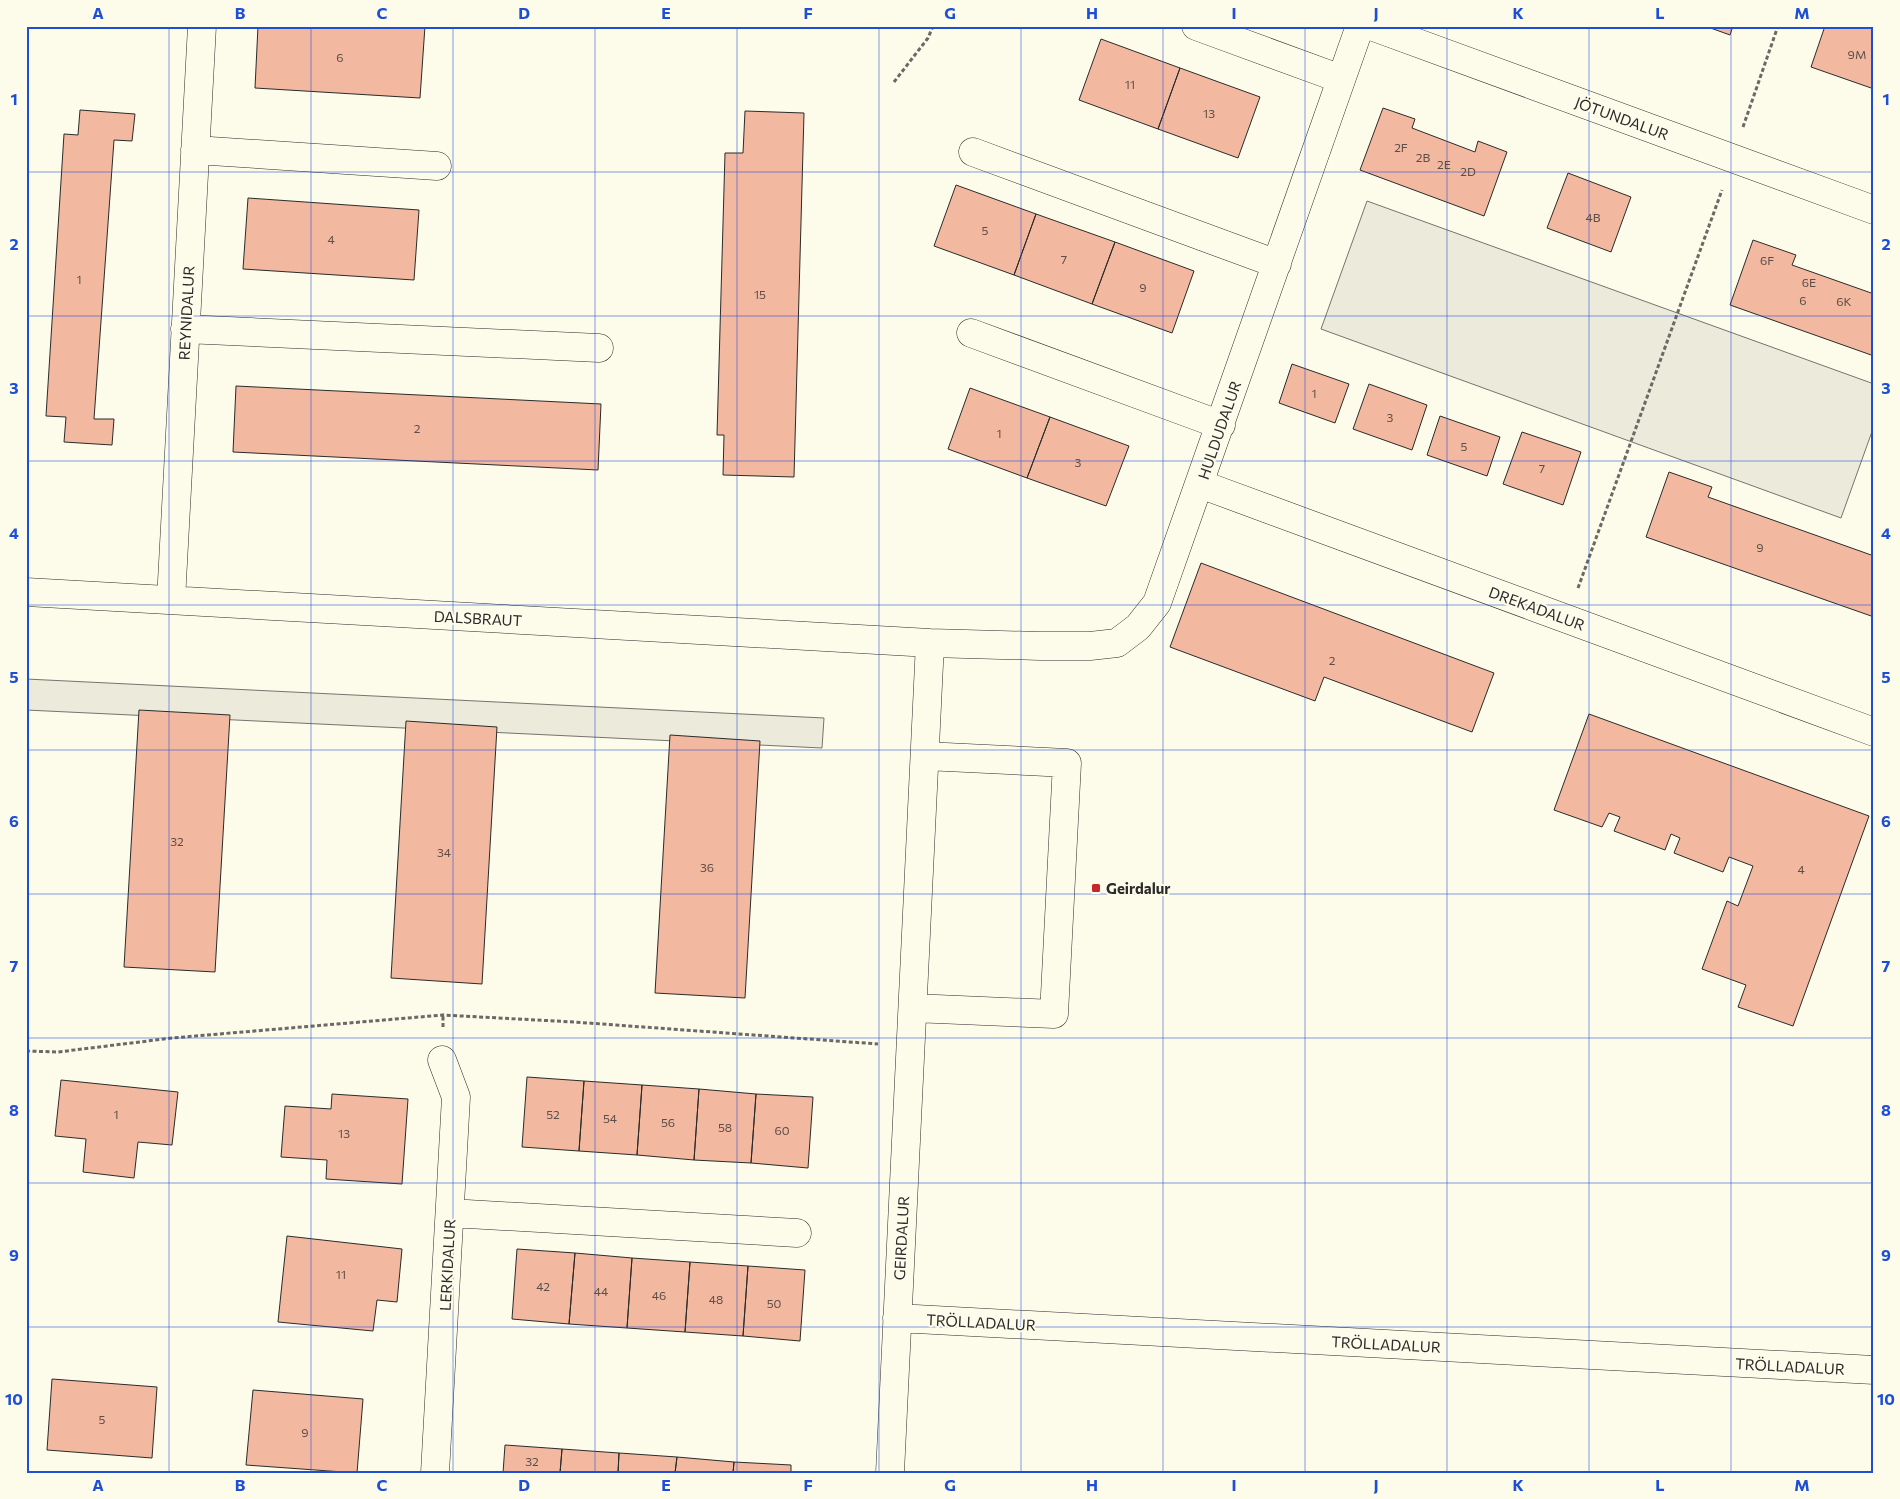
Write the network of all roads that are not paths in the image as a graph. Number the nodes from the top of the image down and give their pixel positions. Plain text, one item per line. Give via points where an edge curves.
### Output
1 (202, 26) edge
2 (1196, 26) edge
3 (1360, 26) edge
4 (1371, 26) edge
5 (1341, 80) junction
6 (195, 150) junction
7 (973, 152) dead end
8 (437, 166) dead end
9 (1874, 210) edge
10 (1277, 264) junction
11 (186, 328) junction
12 (971, 334) dead end
13 (599, 348) dead end
14 (1221, 425) junction
15 (1200, 484) junction
16 (26, 592) edge
17 (171, 600) junction
18 (930, 643) junction
19 (1874, 732) edge
20 (925, 756) junction
21 (913, 1008) junction
22 (442, 1060) dead end
23 (450, 1213) junction
24 (797, 1233) dead end
25 (897, 1318) junction
26 (1874, 1370) edge
27 (435, 1473) edge
28 (890, 1473) edge

1 - 6 street, REYNIDALUR
2 - 5 street
3 - 5 street, HULDUDALUR
4 - 9 street, JÖTUNDALUR
5 - 10 street, HULDUDALUR
6 - 8 street
6 - 11 street, REYNIDALUR
7 - 10 street
10 - 14 street, HULDUDALUR
11 - 13 street
11 - 17 street, REYNIDALUR
12 - 14 street
14 - 15 street, HULDUDALUR
15 - 18 street, HULDUDALUR via 1157,603 1138,627 1117,643 1090,646
15 - 19 street, DREKADALUR
16 - 17 street, DALSBRAUT
17 - 18 street, DALSBRAUT
18 - 20 street, GEIRDALUR
20 - 21 street, GEIRDALUR
20 - 21 street via 1067,763 1054,1014
21 - 25 street, GEIRDALUR
22 - 23 street, LERKIDALUR via 456,1097
23 - 24 street
23 - 27 street, LERKIDALUR
25 - 26 street, TRÖLLADALUR
25 - 28 street, GEIRDALUR

